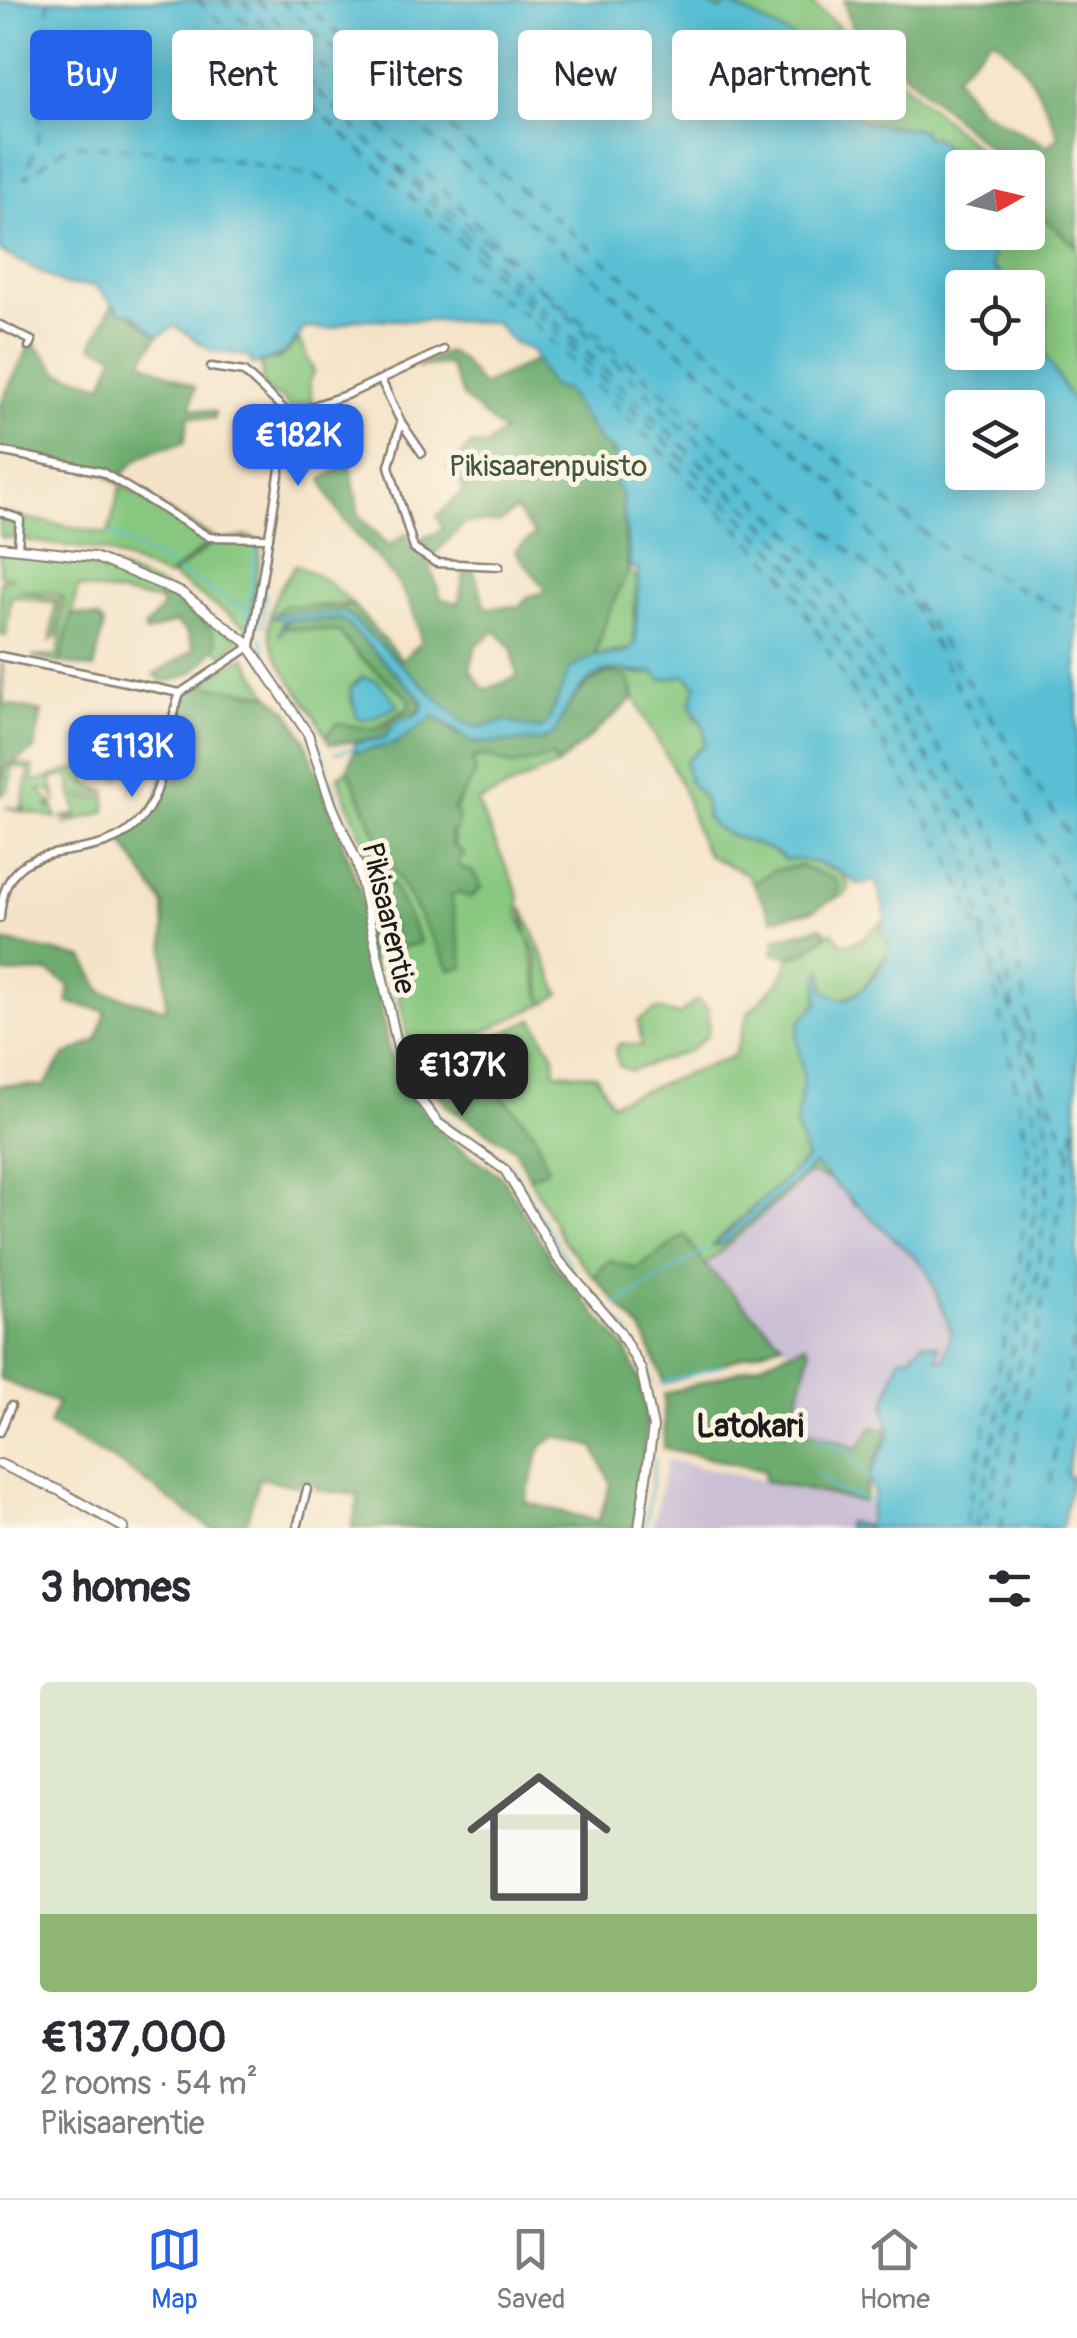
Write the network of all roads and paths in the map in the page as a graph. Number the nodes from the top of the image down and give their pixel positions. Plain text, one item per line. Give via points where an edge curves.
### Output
1 (0, 324) edge
2 (30, 344) dead end
3 (444, 350) dead end
4 (212, 367) dead end
5 (381, 380) junction
6 (289, 414) junction
7 (402, 422) junction
8 (0, 451) edge
9 (422, 453) dead end
10 (0, 512) edge
11 (269, 538) junction
12 (0, 547) edge
13 (18, 548) junction
14 (499, 566) dead end
15 (250, 646) junction
16 (0, 656) edge
17 (180, 693) junction
18 (0, 918) edge
19 (11, 1406) dead end
20 (0, 1432) edge
21 (0, 1464) edge
22 (307, 1489) dead end
23 (124, 1528) edge
24 (297, 1528) edge
25 (640, 1528) edge

1 - 2 street
3 - 5 street
4 - 6 street via 244,372
5 - 6 street
5 - 7 street
6 - 11 street
7 - 9 street
7 - 14 street via 389,466 416,552 449,565
8 - 11 street via 102,472 210,537
10 - 13 street via 20,520
11 - 15 street
12 - 13 street, Pikisaarentie
13 - 15 street, Pikisaarentie via 94,557 140,572 206,609
15 - 17 street
15 - 25 street, Pikisaarentie via 308,734 352,846 410,1090 438,1123 505,1170 558,1259 635,1356 652,1417
16 - 17 street
17 - 18 street via 155,795 140,821 103,845 23,863 6,882
19 - 20 street
21 - 23 street
22 - 24 street

